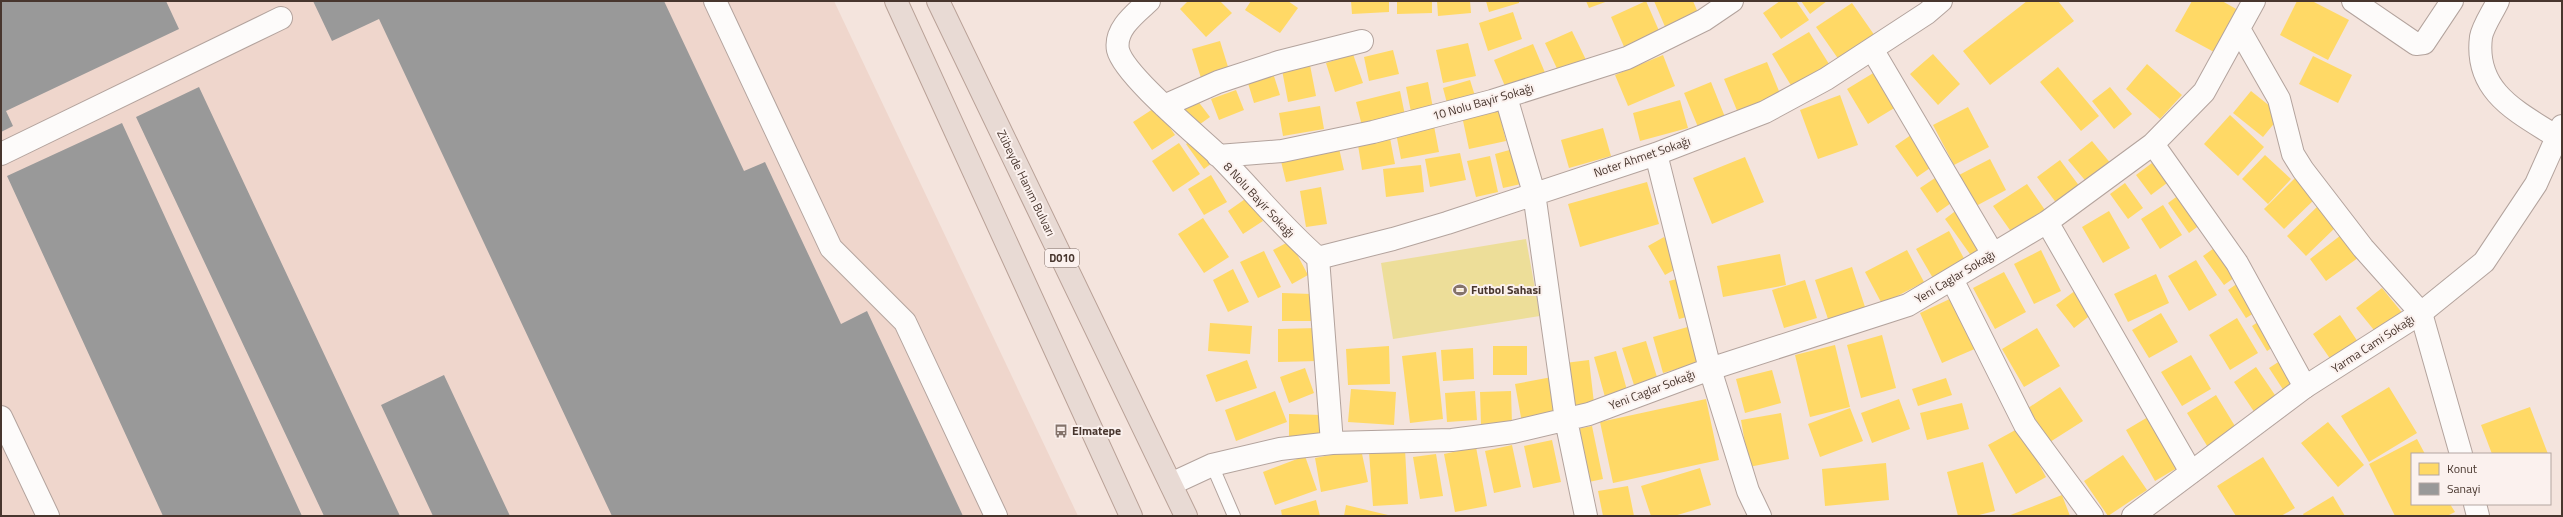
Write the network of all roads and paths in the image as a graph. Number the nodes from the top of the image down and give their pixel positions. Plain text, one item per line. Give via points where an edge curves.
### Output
1 (715, 1) edge
2 (896, 1) edge
3 (938, 1) edge
4 (1149, 1) edge
5 (1732, 1) edge
6 (1940, 1) edge
7 (2254, 1) edge
8 (2353, 1) edge
9 (2452, 1) edge
10 (2498, 1) edge
11 (281, 18) dead end
12 (2239, 29) junction
13 (1362, 41) dead end
14 (1872, 49) junction
15 (1506, 97) junction
16 (1164, 106) junction
17 (2560, 131) edge
18 (2153, 144) junction
19 (1, 154) edge
20 (1656, 154) junction
21 (1218, 156) junction
22 (1534, 193) junction
23 (2047, 222) junction
24 (1993, 254) junction
25 (1318, 258) junction
26 (1952, 279) junction
27 (2421, 313) junction
28 (1710, 369) junction
29 (2305, 388) junction
30 (1, 417) edge
31 (1566, 420) junction
32 (1332, 443) junction
33 (2461, 453) edge
34 (1212, 465) junction
35 (2191, 472) junction
36 (1171, 484) junction
37 (2475, 505) edge
38 (48, 516) edge
39 (996, 516) edge
40 (1130, 516) edge
41 (1186, 516) edge
42 (1234, 516) edge
43 (1586, 516) edge
44 (1760, 516) edge
45 (2092, 516) edge
46 (2133, 516) edge
47 (2478, 516) edge

1 - 39 street via 830,248 905,322
2 - 40 highway
3 - 36 highway, Zübeyde Hanım Bulvarı / D010
4 - 16 street, 8 Nolu Bayir Sokağı via 1119,33 1118,49 1124,63
5 - 15 street, 10 Nolu Bayir Sokağı via 1704,20 1627,58
6 - 14 street, Noter Ahmet Sokağı via 1927,13
7 - 12 street, Yeni Caglar Sokağı
8 - 9 street via 2416,44 2424,43
10 - 17 street via 2482,36 2481,62 2490,86 2509,106
11 - 19 street
12 - 18 street, Yeni Caglar Sokağı via 2204,92
12 - 27 street via 2279,99 2293,154 2303,170 2363,248
13 - 16 street via 1279,62 1218,82
14 - 20 street, Noter Ahmet Sokağı via 1826,79 1765,112
14 - 24 street
15 - 21 street, 10 Nolu Bayir Sokağı via 1373,132 1282,151
15 - 22 street
16 - 21 street, 8 Nolu Bayir Sokağı
17 - 27 street, Yarma Cami Sokağı via 2536,184 2484,262
18 - 23 street, Yeni Caglar Sokağı
18 - 29 street via 2237,263
20 - 22 street, Noter Ahmet Sokağı
20 - 28 street
21 - 25 street, 8 Nolu Bayir Sokağı via 1290,234
22 - 25 street, Noter Ahmet Sokağı via 1393,239
22 - 31 street
23 - 24 street, Yeni Caglar Sokağı
23 - 35 street
24 - 26 street, Yeni Caglar Sokağı
25 - 32 street
26 - 28 street, Yeni Caglar Sokağı via 1908,304
26 - 45 street via 2025,425
27 - 29 street, Yarma Cami Sokağı
27 - 33 street
28 - 31 street, Yeni Caglar Sokağı via 1590,414
28 - 44 street via 1748,491
29 - 35 street, Yarma Cami Sokağı
30 - 38 street
31 - 32 street, Yeni Caglar Sokağı via 1513,432 1452,440
31 - 43 street
32 - 34 street, Yeni Caglar Sokağı via 1280,449
34 - 36 street, Yeni Caglar Sokağı
34 - 42 lane
35 - 46 street, Yarma Cami Sokağı
36 - 41 highway, Zübeyde Hanım Bulvarı / D010
37 - 47 street

